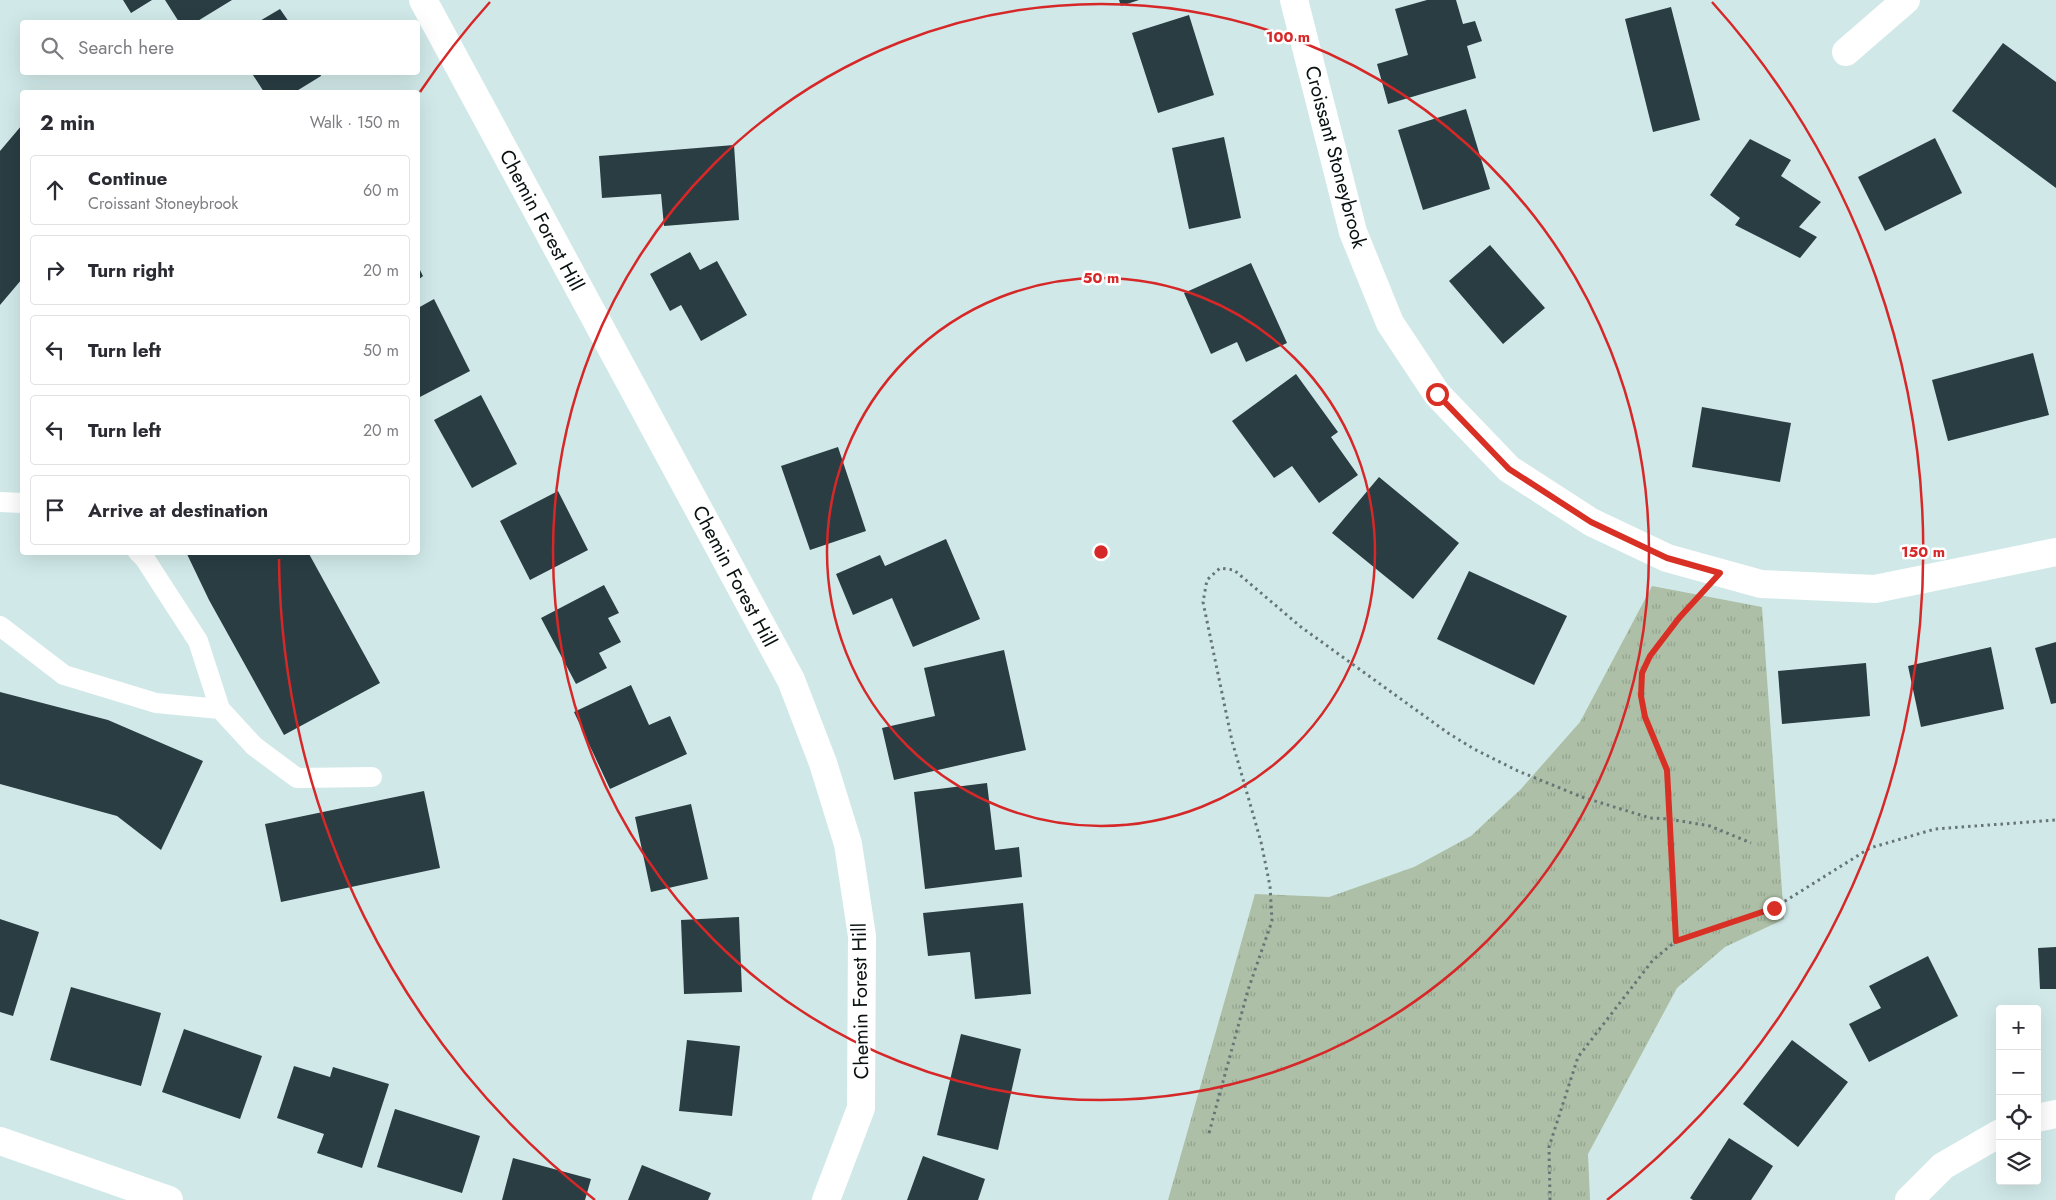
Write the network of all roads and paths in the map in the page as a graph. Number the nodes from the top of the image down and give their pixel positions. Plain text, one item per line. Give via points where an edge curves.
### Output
1 (423, 0) edge
2 (1294, 0) edge
3 (1906, 0) edge
4 (1846, 52) dead end
5 (0, 502) edge
6 (20, 503) edge
7 (2056, 552) edge
8 (141, 555) edge
9 (1720, 573) junction
10 (0, 626) edge
11 (220, 709) junction
12 (372, 777) dead end
13 (1670, 819) junction
14 (2056, 820) edge
15 (1751, 843) dead end
16 (1676, 941) junction
17 (2056, 1114) edge
18 (2041, 1117) edge
19 (1209, 1133) dead end
20 (1996, 1135) edge
21 (0, 1141) edge
22 (169, 1200) edge
23 (826, 1200) edge
24 (1550, 1200) edge
25 (1909, 1200) edge

1 - 23 street, Chemin Forest Hill via 791,680 823,763 848,844 862,936 861,1108
2 - 9 street, Croissant Stoneybrook via 1353,232 1390,323 1437,394 1509,469 1591,522 1667,558
3 - 4 street
5 - 6 lane
7 - 9 street, Croissant Stoneybrook via 1875,589 1761,584
8 - 11 lane via 198,642
9 - 13 path via 1679,618 1650,656 1642,673 1641,696 1645,717 1667,770
10 - 11 lane via 64,675 156,703
11 - 12 lane via 254,746 298,778
13 - 15 path via 1710,826
13 - 16 path
13 - 19 path via 1650,818 1582,797 1474,749 1302,627 1234,570 1220,568 1207,580 1203,602 1232,741 1261,842 1270,886 1272,921 1248,990
14 - 16 path via 1935,829 1870,848 1774,908
16 - 24 path via 1653,960 1578,1057 1549,1147
17 - 18 street
20 - 25 street via 1943,1166
21 - 22 street

